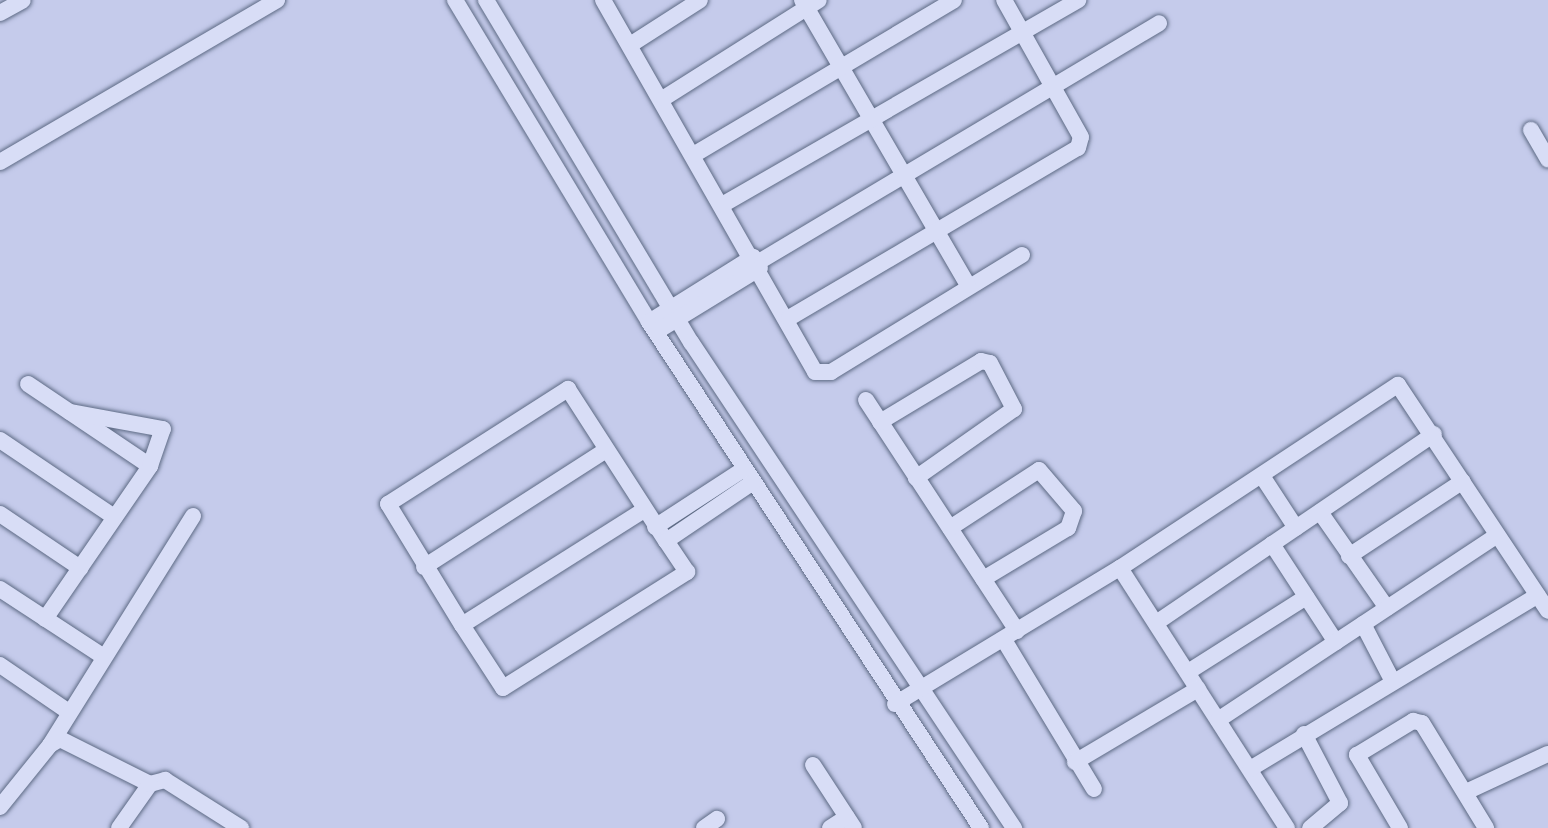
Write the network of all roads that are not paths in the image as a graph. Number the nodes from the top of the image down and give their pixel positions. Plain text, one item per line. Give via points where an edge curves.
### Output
1 (23, 0) edge
2 (277, 0) edge
3 (455, 0) edge
4 (486, 0) edge
5 (603, 0) edge
6 (700, 0) edge
7 (954, 0) edge
8 (1004, 0) edge
9 (1078, 0) edge
10 (809, 3) edge
11 (0, 13) edge
12 (1159, 23) dead end
13 (1021, 31) junction
14 (630, 45) junction
15 (841, 65) junction
16 (1052, 88) junction
17 (664, 98) junction
18 (869, 119) junction
19 (1531, 130) dead end
20 (695, 154) junction
21 (1548, 159) edge
22 (0, 162) edge
23 (904, 177) junction
24 (722, 205) junction
25 (938, 231) junction
26 (1022, 255) dead end
27 (757, 263) junction
28 (968, 285) junction
29 (674, 314) junction
30 (789, 318) junction
31 (653, 327) junction
32 (28, 384) dead end
33 (866, 400) dead end
34 (70, 412) junction
35 (880, 422) junction
36 (1434, 434) junction
37 (0, 440) edge
38 (606, 450) junction
39 (150, 466) junction
40 (748, 476) junction
41 (1262, 476) junction
42 (916, 478) junction
43 (1463, 481) junction
44 (644, 510) junction
45 (1320, 512) junction
46 (0, 514) edge
47 (193, 516) dead end
48 (114, 517) junction
49 (655, 527) junction
50 (950, 528) junction
51 (1296, 528) junction
52 (1497, 535) junction
53 (666, 541) junction
54 (1272, 544) junction
55 (1349, 556) junction
56 (424, 567) junction
57 (80, 568) junction
58 (1120, 568) junction
59 (983, 579) junction
60 (0, 589) edge
61 (1538, 595) junction
62 (1306, 597) junction
63 (1387, 608) junction
64 (1548, 611) edge
65 (45, 619) junction
66 (1156, 623) junction
67 (1363, 624) junction
68 (462, 625) junction
69 (1010, 635) junction
70 (1336, 642) junction
71 (101, 655) junction
72 (0, 665) edge
73 (1188, 672) junction
74 (1392, 680) junction
75 (1198, 689) junction
76 (918, 693) junction
77 (895, 704) junction
78 (66, 710) junction
79 (1218, 720) junction
80 (1304, 734) junction
81 (50, 745) junction
82 (1548, 754) edge
83 (1075, 762) junction
84 (813, 765) dead end
85 (1250, 769) junction
86 (150, 784) junction
87 (1094, 789) dead end
88 (1466, 792) junction
89 (996, 802) junction
90 (0, 807) edge
91 (850, 822) edge
92 (977, 823) edge
93 (230, 825) edge
94 (119, 828) edge
95 (830, 828) edge
96 (1014, 828) edge
97 (1287, 828) edge
98 (1310, 828) edge
99 (1400, 828) edge
100 (1486, 828) edge

1 - 11 street
2 - 22 street
3 - 31 street
4 - 29 street
5 - 14 street
6 - 14 street
7 - 15 street
8 - 13 street
9 - 13 street
10 - 15 street
10 - 17 street
12 - 16 street
13 - 16 street
13 - 18 street
14 - 17 street
15 - 18 street
15 - 20 street
16 - 23 street
16 - 25 street via 1081,137 1078,148
17 - 20 street
18 - 23 street
18 - 24 street
19 - 21 street
20 - 24 street
23 - 25 street
23 - 27 street
24 - 27 street
25 - 28 street
25 - 30 street
26 - 28 street
27 - 29 street
27 - 30 street
28 - 30 street via 823,375
29 - 31 street
29 - 76 street
31 - 40 street
32 - 34 street
33 - 35 street
34 - 39 street
34 - 39 street via 163,429
35 - 42 street
35 - 42 street via 981,361 990,363 1014,409
36 - 41 street via 1398,385
36 - 43 street
36 - 45 street
37 - 48 street
38 - 44 street
38 - 56 street
38 - 56 street via 568,389 388,504
39 - 48 street
40 - 49 street
40 - 53 street
40 - 77 street
41 - 51 street
41 - 58 street
42 - 50 street
43 - 52 street
43 - 55 street
44 - 49 street
44 - 68 street
45 - 51 street
45 - 55 street
46 - 57 street
47 - 71 street
48 - 57 street
49 - 53 street
50 - 59 street
50 - 59 street via 1039,470 1074,511 1068,528
51 - 54 street
52 - 61 street
52 - 63 street
53 - 68 street via 687,572 503,688
54 - 62 street
54 - 66 street
55 - 63 street
56 - 68 street
57 - 65 street
58 - 66 street
58 - 69 street
59 - 69 street
60 - 65 street
61 - 64 street
61 - 74 street
62 - 70 street
62 - 73 street
63 - 67 street
65 - 71 street
66 - 73 street
67 - 70 street
67 - 74 street
69 - 76 street
69 - 83 street
70 - 79 street
71 - 78 street
72 - 78 street
73 - 75 street
74 - 80 street
75 - 79 street
75 - 83 street
76 - 77 street
76 - 89 street
77 - 92 street
78 - 81 street
79 - 85 street
80 - 85 street
80 - 98 street via 1340,803
81 - 86 street via 60,739
81 - 90 street
82 - 88 street
83 - 87 street
84 - 91 street
85 - 97 street
86 - 93 street via 176,783
86 - 94 street
88 - 99 street via 1422,723 1407,721 1357,755
88 - 100 street
89 - 92 street
89 - 96 street
91 - 95 street

